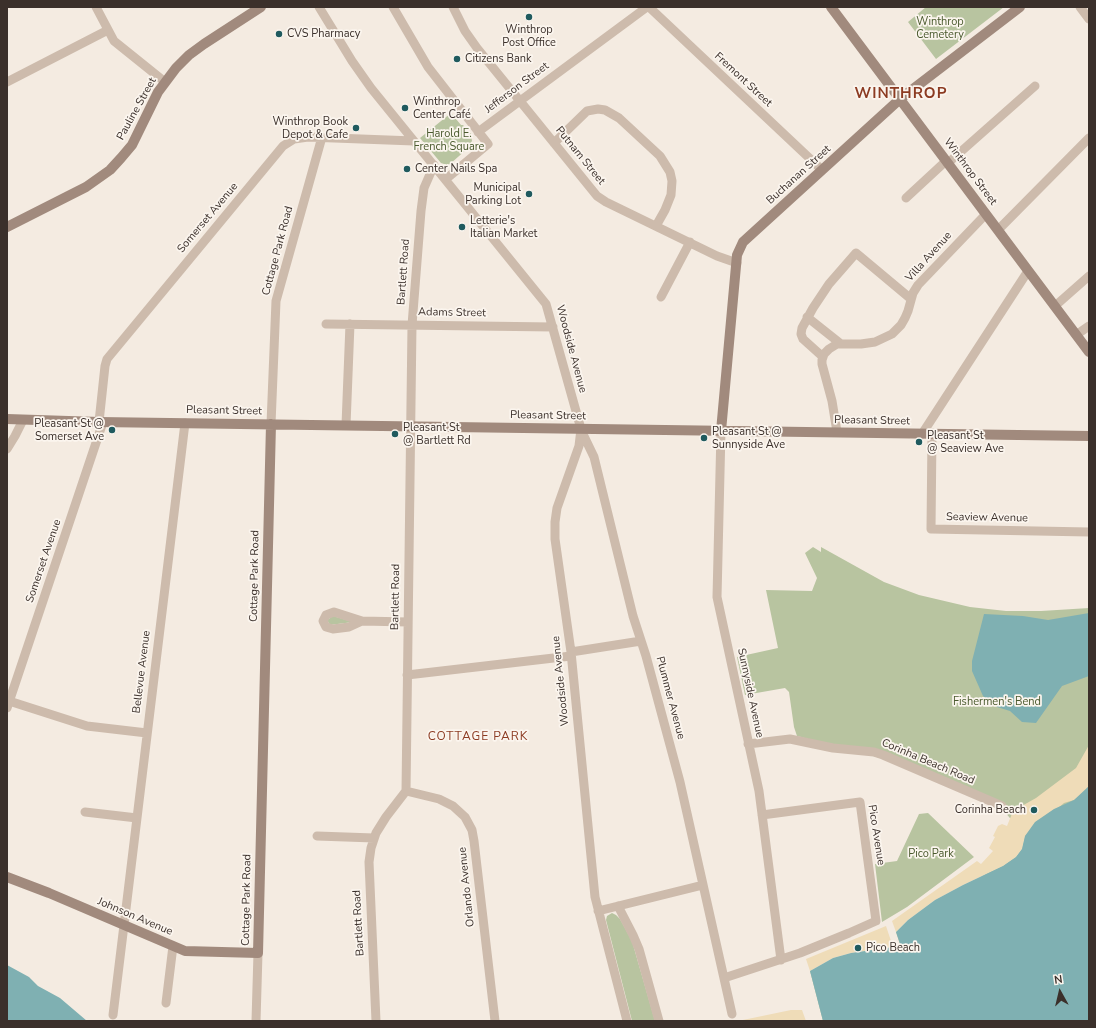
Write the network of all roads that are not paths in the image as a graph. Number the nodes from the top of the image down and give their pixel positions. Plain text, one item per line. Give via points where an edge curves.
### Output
1 (96, 7) edge
2 (261, 7) edge
3 (319, 7) edge
4 (393, 7) edge
5 (453, 7) edge
6 (648, 7) edge
7 (831, 7) edge
8 (1020, 7) edge
9 (1080, 7) edge
10 (1089, 19) edge
11 (108, 30) junction
12 (7, 82) edge
13 (165, 82) junction
14 (1035, 86) dead end
15 (900, 99) junction
16 (520, 100) junction
17 (478, 132) junction
18 (322, 137) junction
19 (1089, 138) edge
20 (414, 141) junction
21 (554, 143) junction
22 (947, 162) junction
23 (434, 165) junction
24 (822, 170) junction
25 (446, 179) junction
26 (906, 198) dead end
27 (986, 214) junction
28 (656, 226) junction
29 (7, 227) edge
30 (998, 230) junction
31 (690, 242) junction
32 (736, 263) junction
33 (1028, 271) junction
34 (1089, 276) edge
35 (661, 297) dead end
36 (911, 299) junction
37 (1054, 306) junction
38 (807, 317) junction
39 (326, 324) dead end
40 (350, 324) junction
41 (412, 325) junction
42 (1089, 326) edge
43 (553, 327) junction
44 (1076, 335) junction
45 (841, 344) junction
46 (1089, 352) edge
47 (823, 357) junction
48 (7, 419) edge
49 (23, 420) junction
50 (101, 422) junction
51 (185, 423) junction
52 (271, 424) junction
53 (346, 425) junction
54 (411, 426) junction
55 (581, 429) junction
56 (721, 431) junction
57 (837, 432) junction
58 (922, 434) junction
59 (932, 434) junction
60 (1089, 436) edge
61 (7, 449) edge
62 (1089, 532) edge
63 (362, 621) dead end
64 (408, 622) junction
65 (641, 641) junction
66 (571, 654) junction
67 (407, 675) junction
68 (8, 704) edge
69 (147, 733) junction
70 (748, 744) junction
71 (406, 790) junction
72 (1002, 806) dead end
73 (86, 812) dead end
74 (762, 815) junction
75 (137, 818) junction
76 (317, 836) dead end
77 (374, 838) junction
78 (7, 878) edge
79 (703, 885) junction
80 (618, 906) junction
81 (598, 911) junction
82 (124, 925) junction
83 (173, 946) junction
84 (258, 953) junction
85 (781, 960) junction
86 (724, 978) junction
87 (166, 1003) dead end
88 (732, 1014) dead end
89 (113, 1016) dead end
90 (258, 1020) edge
91 (376, 1021) edge
92 (495, 1021) edge
93 (627, 1021) edge
94 (659, 1021) edge

1 - 11 street
2 - 13 main road, Pauline Street via 194,51
3 - 20 street, Woodside Avenue via 358,71
4 - 17 street via 428,67
5 - 16 street, Putnam Street via 470,39
6 - 16 street, Jefferson Street
6 - 24 street, Fremont Street
7 - 15 main road, Winthrop Street
8 - 15 main road, Buchanan Street
9 - 10 street
11 - 12 street
11 - 13 street via 114,41
13 - 29 main road, Pauline Street via 132,145 110,170 86,187
14 - 22 street
15 - 22 main road, Winthrop Street
15 - 24 main road, Buchanan Street
16 - 17 street, Jefferson Street
16 - 21 street, Putnam Street
17 - 25 street via 488,144
18 - 20 street, Somerset Avenue
18 - 50 street, Somerset Avenue via 299,138 283,146 107,359 104,366
18 - 52 street, Cottage Park Road via 276,301
19 - 30 street
20 - 23 street, Woodside Avenue
21 - 28 street, Putnam Street via 600,198
21 - 28 street via 587,111 605,110 619,118 660,156 670,172 671,195
22 - 26 street
22 - 27 main road, Winthrop Street
23 - 25 street, Woodside Avenue
23 - 41 street, Bartlett Road via 424,188
24 - 32 main road, Buchanan Street via 746,239 739,249
25 - 43 street, Woodside Avenue via 546,304
27 - 30 main road, Winthrop Street
27 - 36 street, Villa Avenue via 918,285
28 - 31 street, Putnam Street
30 - 33 main road, Winthrop Street
31 - 32 street, Putnam Street
31 - 35 street
32 - 56 main road, Buchanan Street
33 - 37 main road, Winthrop Street
33 - 58 street
34 - 37 street
36 - 38 street via 856,253 829,284
36 - 45 street, Villa Avenue via 905,318 892,334 875,342
37 - 44 main road, Winthrop Street
38 - 45 street
38 - 47 street via 802,328 802,337
39 - 40 street, Adams Street
40 - 41 street, Adams Street
40 - 53 street
41 - 43 street, Adams Street
41 - 54 street, Bartlett Road
42 - 44 street
43 - 55 street, Woodside Avenue
44 - 46 main road, Winthrop Street
45 - 47 street via 829,349
47 - 57 street via 822,364
48 - 49 main road, Pleasant Street
49 - 50 main road, Pleasant Street
49 - 61 street
50 - 51 main road, Pleasant Street
50 - 68 street, Somerset Avenue
51 - 52 main road, Pleasant Street
51 - 69 street, Bellevue Avenue
52 - 53 main road, Pleasant Street
52 - 84 main road, Cottage Park Road
53 - 54 main road, Pleasant Street
54 - 55 main road, Pleasant Street
54 - 64 street, Bartlett Road
55 - 56 main road, Pleasant Street
55 - 65 street, Plummer Avenue via 594,457
55 - 66 street, Woodside Avenue via 579,446 557,508 554,528
56 - 57 main road, Pleasant Street
56 - 70 street, Sunnyside Avenue via 717,597
57 - 58 main road, Pleasant Street
58 - 59 main road, Pleasant Street
59 - 60 main road, Pleasant Street
59 - 62 street, Seaview Avenue via 931,529
63 - 64 street
64 - 67 street, Bartlett Road
65 - 66 street
65 - 79 street, Plummer Avenue via 680,782
66 - 67 street
66 - 81 street, Woodside Avenue
67 - 71 street, Bartlett Road
68 - 69 street via 87,726
69 - 75 street, Bellevue Avenue
70 - 72 street, Corinha Beach Road via 790,739 833,748 874,752
70 - 74 street, Sunnyside Avenue
71 - 77 street, Bartlett Road via 386,816
71 - 92 street, Orlando Avenue via 439,799 453,806 465,817 472,830
73 - 75 street
74 - 85 street, Sunnyside Avenue
74 - 85 street, Pico Avenue via 860,802 876,920
75 - 82 street, Bellevue Avenue
76 - 77 street
77 - 91 street, Bartlett Road via 368,868
78 - 82 main road, Johnson Avenue
79 - 80 street
79 - 86 street, Plummer Avenue
80 - 81 street
80 - 94 street via 639,949
81 - 93 street, Woodside Avenue
82 - 83 main road, Johnson Avenue
82 - 89 street, Bellevue Avenue
83 - 84 main road, Johnson Avenue via 191,952
83 - 87 street
84 - 90 street, Cottage Park Road
85 - 86 street
86 - 88 street, Plummer Avenue

